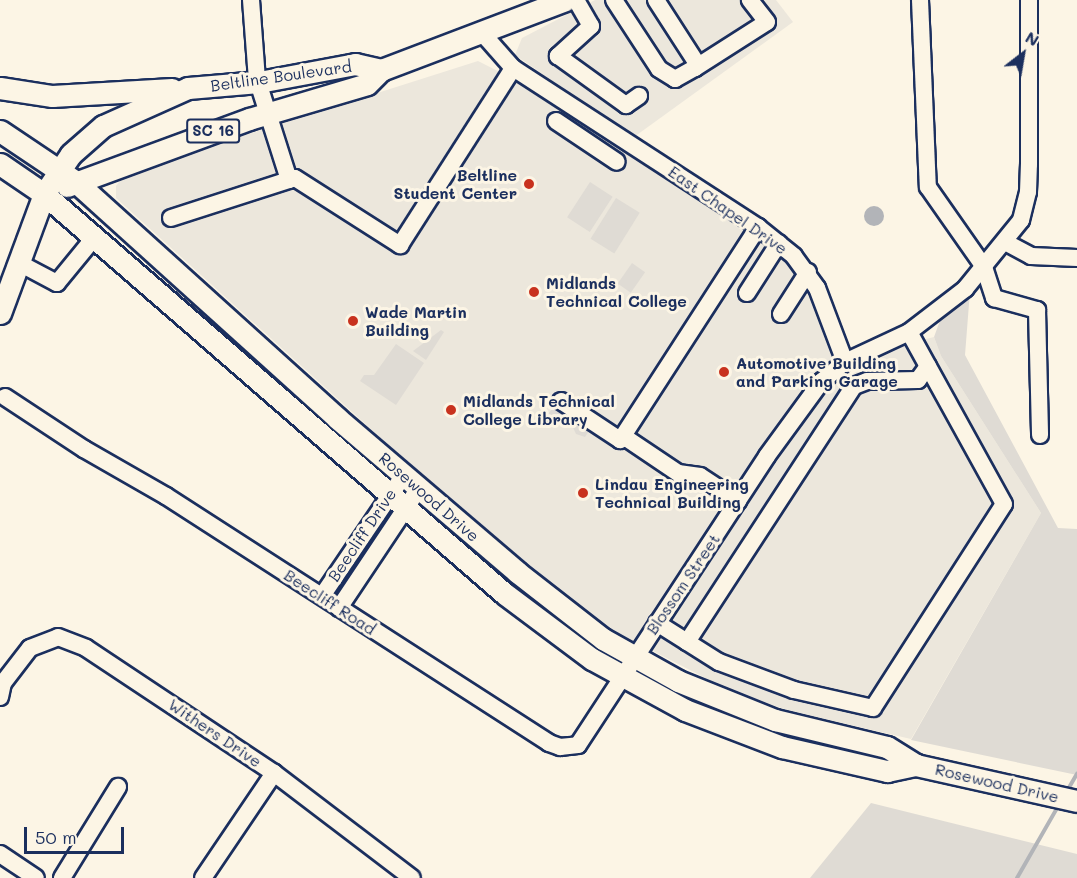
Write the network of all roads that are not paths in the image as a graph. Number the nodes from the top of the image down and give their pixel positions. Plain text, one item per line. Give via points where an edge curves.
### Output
1 (250, 0) edge
2 (565, 0) edge
3 (576, 0) edge
4 (656, 0) edge
5 (750, 0) edge
6 (920, 0) edge
7 (1029, 0) edge
8 (621, 2) edge
9 (483, 34) junction
10 (513, 68) junction
11 (695, 68) junction
12 (381, 70) junction
13 (258, 82) junction
14 (0, 88) edge
15 (188, 88) junction
16 (639, 96) dead end
17 (267, 114) junction
18 (556, 122) dead end
19 (0, 131) edge
20 (629, 144) junction
21 (0, 164) edge
22 (59, 169) junction
23 (289, 180) junction
24 (76, 182) junction
25 (44, 194) junction
26 (171, 218) dead end
27 (758, 227) junction
28 (94, 238) junction
29 (1005, 242) junction
30 (779, 243) junction
31 (1077, 258) edge
32 (19, 262) junction
33 (984, 267) junction
34 (807, 272) junction
35 (747, 293) dead end
36 (2, 304) edge
37 (781, 314) dead end
38 (909, 332) junction
39 (845, 362) junction
40 (928, 366) junction
41 (5, 397) dead end
42 (561, 401) dead end
43 (1040, 435) dead end
44 (623, 436) junction
45 (411, 481) junction
46 (397, 501) junction
47 (738, 501) junction
48 (321, 596) junction
49 (339, 608) junction
50 (657, 623) junction
51 (687, 642) junction
52 (629, 667) junction
53 (6, 672) edge
54 (0, 697) edge
55 (274, 773) junction
56 (118, 787) dead end
57 (1077, 801) edge
58 (0, 854) edge
59 (36, 878) edge
60 (62, 878) edge
61 (203, 878) edge
62 (412, 878) edge

1 - 13 street
2 - 9 main road, Beltline Boulevard / SC 16
3 - 16 street via 591,26 558,56 626,105
4 - 11 street via 696,62
5 - 11 street via 767,22
6 - 33 street via 928,187
7 - 29 street via 1028,192 1021,220
8 - 11 street via 668,78
9 - 10 street, East Chapel Drive
9 - 12 main road, Beltline Boulevard / SC 16
10 - 20 street, East Chapel Drive
10 - 23 street via 400,246 295,178
12 - 13 main road, Beltline Boulevard / SC 16 via 355,64
12 - 17 main road, Beltline Boulevard / SC 16 via 367,84
13 - 15 main road, Beltline Boulevard / SC 16
13 - 17 street
14 - 15 main road, SC 16 via 51,96
15 - 22 main road, Beltline Boulevard via 104,126
17 - 23 street
17 - 24 main road, Beltline Boulevard / SC 16 via 140,156
18 - 20 street via 615,167
19 - 22 main road, Rosewood Drive
20 - 27 street, East Chapel Drive
21 - 25 main road, Rosewood Drive
22 - 24 main road, Rosewood Drive
22 - 25 main road, Beltline Boulevard
23 - 26 street
24 - 25 main road, Beltline Boulevard / SC 16
24 - 45 main road, Rosewood Drive
25 - 28 main road, Rosewood Drive
25 - 32 main road
27 - 30 street, East Chapel Drive
27 - 44 street
28 - 32 street via 57,283
28 - 46 main road, Rosewood Drive
29 - 31 street via 1031,256
29 - 33 street
30 - 34 street, East Chapel Drive
30 - 35 street
32 - 36 main road
33 - 38 street via 965,289
33 - 43 street via 994,298 1037,310
34 - 37 street
34 - 39 street, East Chapel Drive via 823,302
38 - 39 street
38 - 40 street
39 - 47 street via 821,382
40 - 51 street via 918,380 867,381 854,386
40 - 51 street via 1004,504 873,708 794,690 719,662
41 - 48 street, Beecliff Road
42 - 44 street via 620,440
44 - 47 street via 678,473 700,476
45 - 46 street, Beecliff Drive
45 - 52 main road, Rosewood Drive
46 - 48 street, Beecliff Drive
46 - 49 street, Beecliff Drive
46 - 52 main road, Rosewood Drive via 505,594
47 - 50 street, Blossom Street
48 - 49 street, Beecliff Road
49 - 52 street, Beecliff Road via 560,747 571,748 585,738
50 - 51 street
50 - 52 street, Blossom Street
52 - 57 main road, Rosewood Drive via 685,710 782,747 887,771 916,765
53 - 54 street, Withers Drive
53 - 55 street, Withers Drive via 30,648 58,637 86,648
55 - 61 street
55 - 62 street, Withers Drive
56 - 60 street
58 - 59 street

